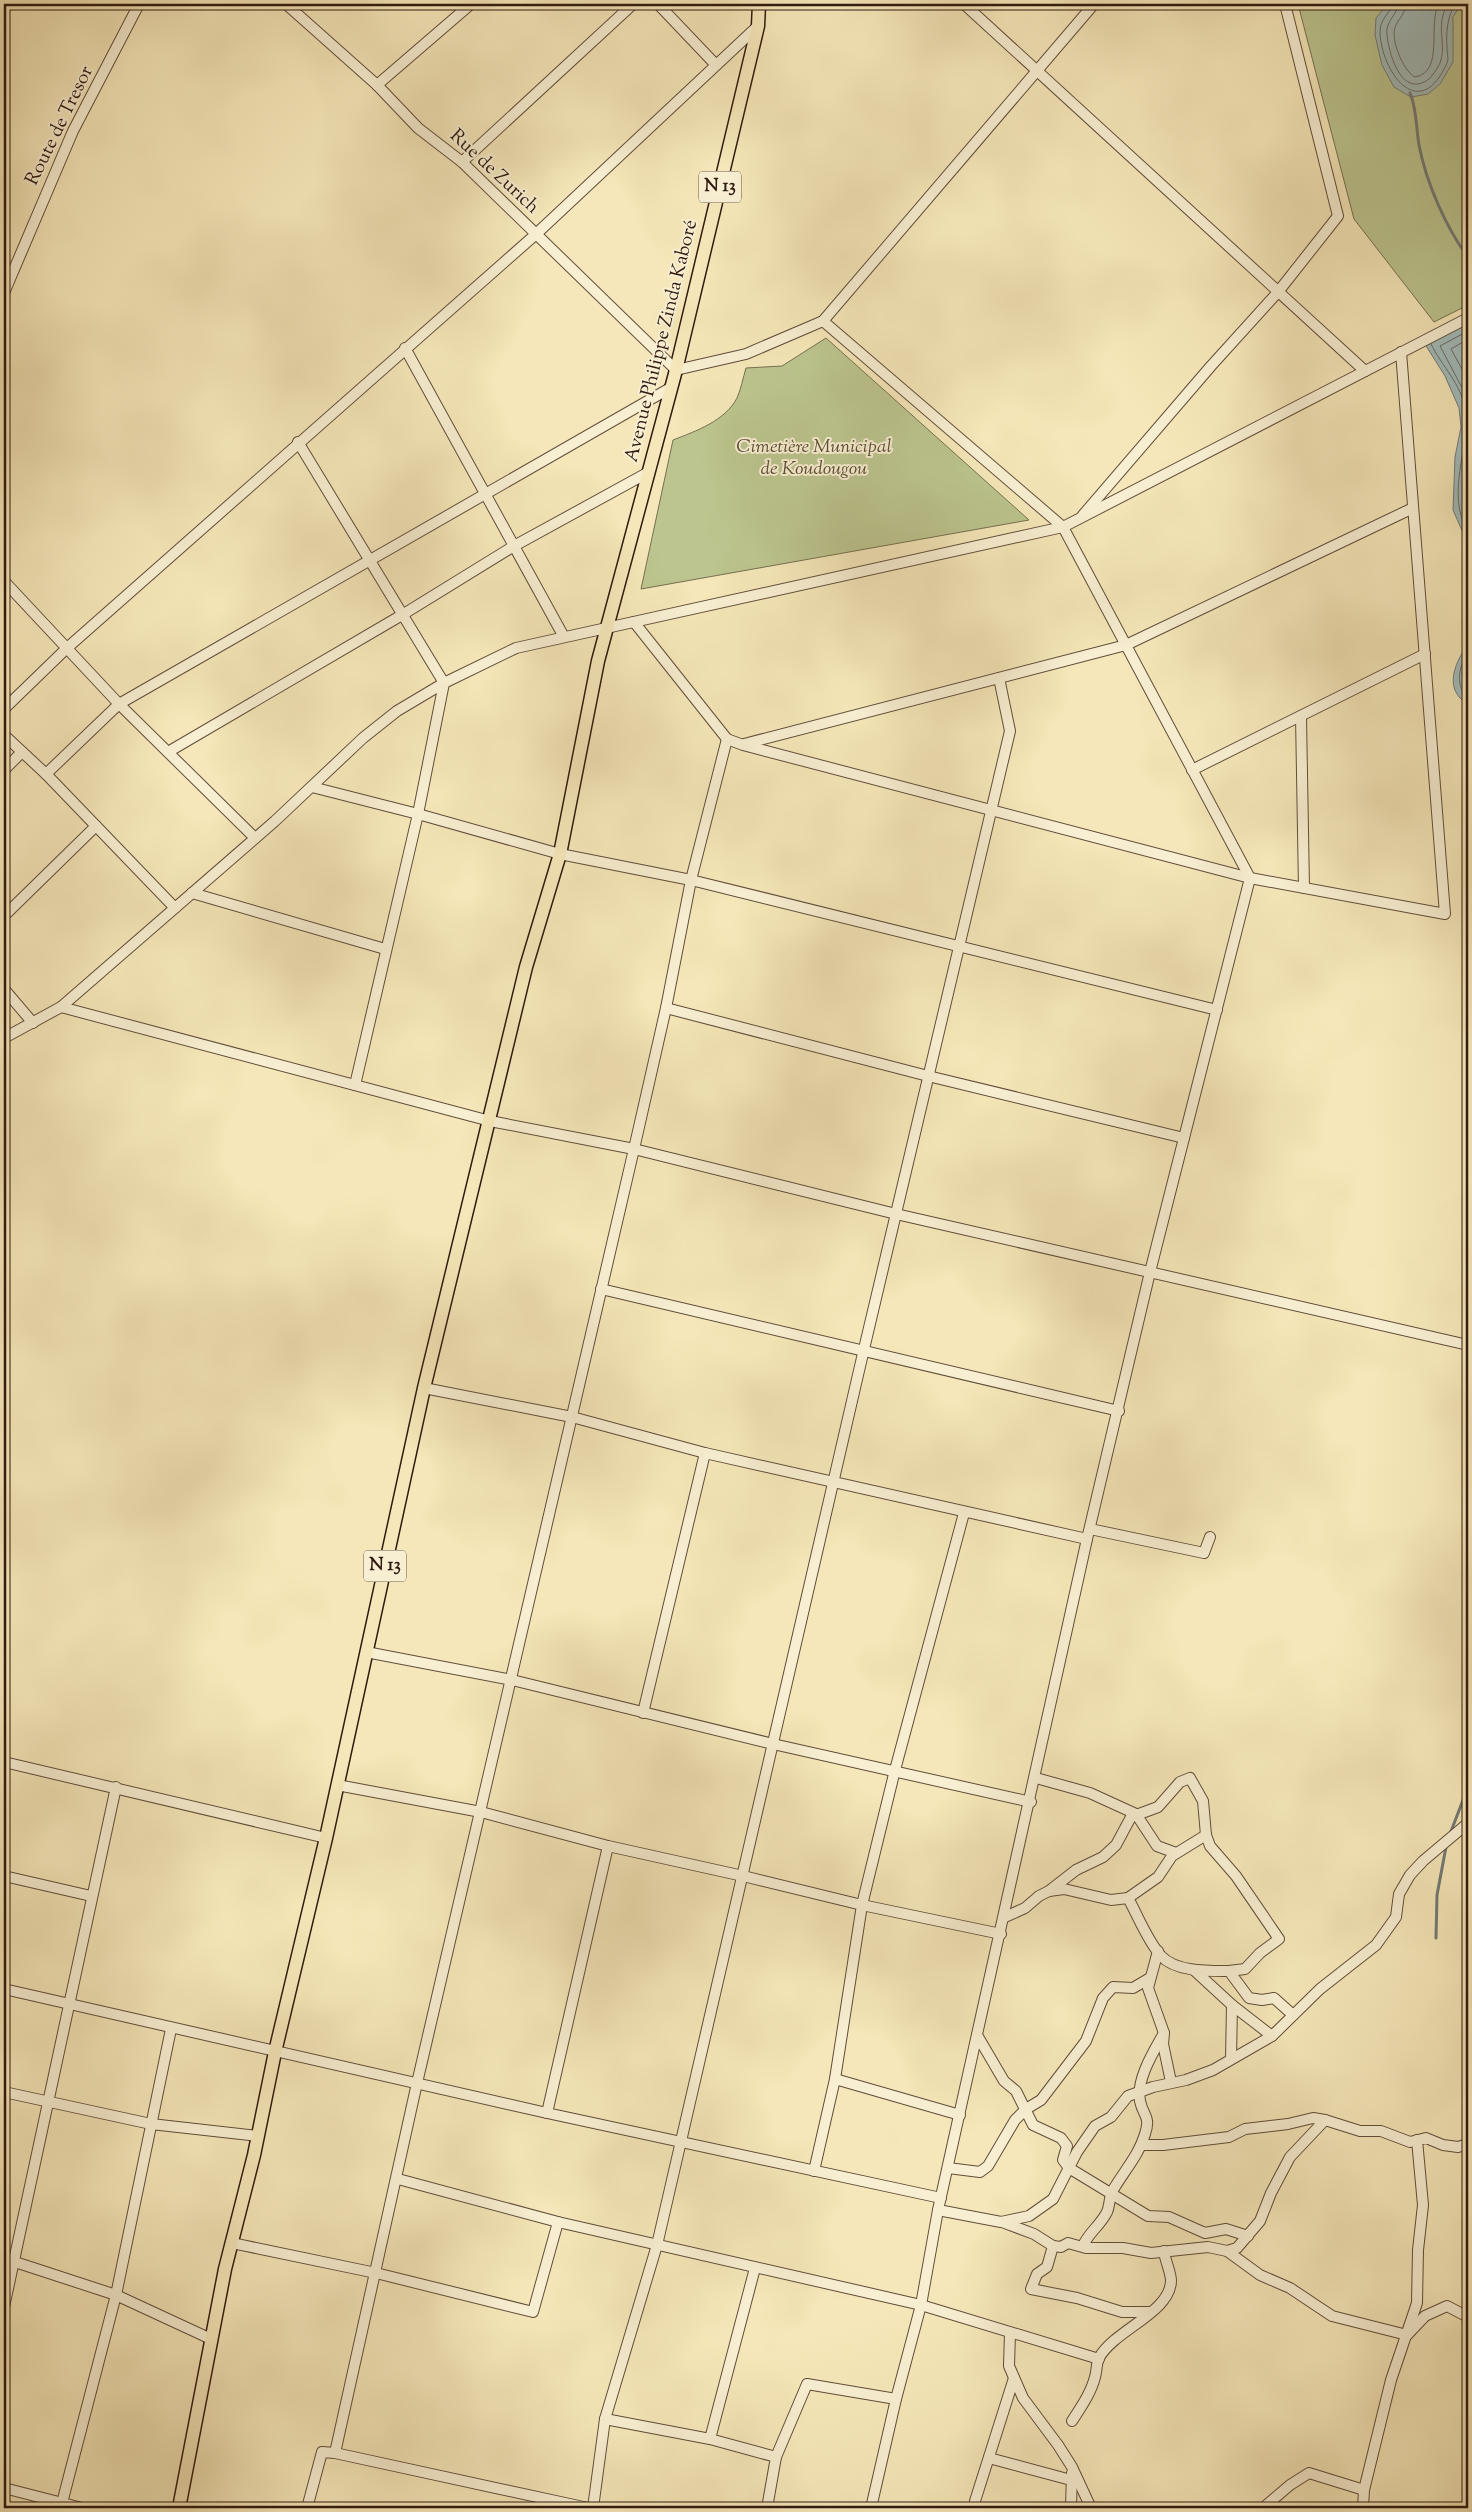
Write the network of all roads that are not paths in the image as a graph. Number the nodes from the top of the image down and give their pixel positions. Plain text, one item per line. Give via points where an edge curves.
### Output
1 (139, 4) edge
2 (286, 4) edge
3 (471, 4) edge
4 (633, 4) edge
5 (658, 4) edge
6 (759, 4) edge
7 (964, 4) edge
8 (1285, 4) edge
9 (1091, 5) edge
10 (758, 26) junction
11 (716, 65) junction
12 (1037, 70) junction
13 (377, 84) junction
14 (462, 162) junction
15 (535, 235) junction
16 (1278, 292) junction
17 (4, 293) edge
18 (1468, 318) edge
19 (823, 321) junction
20 (405, 348) junction
21 (1401, 352) junction
22 (676, 370) junction
23 (1364, 371) junction
24 (672, 387) junction
25 (298, 442) junction
26 (649, 472) junction
27 (485, 493) junction
28 (1413, 508) junction
29 (1078, 519) junction
30 (1063, 528) junction
31 (514, 546) junction
32 (369, 560) junction
33 (4, 581) edge
34 (402, 615) junction
35 (634, 622) junction
36 (607, 628) junction
37 (564, 637) junction
38 (1126, 645) junction
39 (67, 648) junction
40 (1424, 654) junction
41 (999, 678) junction
42 (444, 683) junction
43 (120, 704) junction
44 (4, 709) edge
45 (1302, 716) junction
46 (4, 736) edge
47 (727, 739) junction
48 (743, 745) junction
49 (22, 752) junction
50 (168, 752) junction
51 (4, 770) edge
52 (1192, 770) junction
53 (46, 774) junction
54 (312, 787) junction
55 (990, 810) junction
56 (418, 814) junction
57 (96, 826) junction
58 (255, 838) junction
59 (560, 854) junction
60 (1250, 878) junction
61 (691, 880) junction
62 (1304, 888) junction
63 (192, 893) junction
64 (175, 908) junction
65 (4, 916) edge
66 (958, 946) junction
67 (385, 949) junction
68 (4, 989) edge
69 (60, 1007) junction
70 (666, 1008) junction
71 (1217, 1010) junction
72 (33, 1023) junction
73 (4, 1038) edge
74 (928, 1076) junction
75 (355, 1085) junction
76 (490, 1121) junction
77 (1184, 1138) junction
78 (634, 1149) junction
79 (896, 1214) junction
80 (1150, 1272) junction
81 (601, 1289) junction
82 (1468, 1345) edge
83 (864, 1349) junction
84 (424, 1388) junction
85 (1119, 1411) junction
86 (572, 1417) junction
87 (705, 1453) junction
88 (834, 1482) junction
89 (964, 1513) junction
90 (1089, 1534) junction
91 (1210, 1537) dead end
92 (366, 1652) junction
93 (512, 1680) junction
94 (643, 1713) junction
95 (773, 1744) junction
96 (4, 1762) edge
97 (895, 1770) junction
98 (1036, 1778) junction
99 (337, 1785) junction
100 (116, 1787) junction
101 (1031, 1802) junction
102 (482, 1812) junction
103 (1136, 1814) junction
104 (1468, 1823) edge
105 (1206, 1835) junction
106 (326, 1838) junction
107 (608, 1846) junction
108 (1176, 1853) junction
109 (4, 1876) edge
110 (743, 1876) junction
111 (1049, 1891) junction
112 (91, 1896) junction
113 (1128, 1898) junction
114 (862, 1906) junction
115 (1005, 1917) junction
116 (1001, 1934) junction
117 (1158, 1951) junction
118 (1193, 1969) junction
119 (1229, 1971) junction
120 (1150, 1978) junction
121 (4, 1990) edge
122 (67, 2004) junction
123 (1232, 2005) junction
124 (1293, 2015) junction
125 (170, 2029) junction
126 (1164, 2033) junction
127 (977, 2035) junction
128 (1272, 2036) junction
129 (275, 2052) junction
130 (1231, 2059) junction
131 (834, 2079) junction
132 (1171, 2082) junction
133 (417, 2083) junction
134 (4, 2092) edge
135 (1140, 2093) junction
136 (47, 2101) junction
137 (1026, 2109) junction
138 (547, 2113) junction
139 (960, 2115) junction
140 (1325, 2120) junction
141 (151, 2124) junction
142 (258, 2136) junction
143 (1417, 2140) junction
144 (681, 2142) junction
145 (1468, 2144) edge
146 (1141, 2145) junction
147 (948, 2168) junction
148 (1069, 2168) junction
149 (814, 2171) junction
150 (398, 2179) junction
151 (1112, 2193) junction
152 (941, 2198) junction
153 (938, 2210) junction
154 (558, 2222) junction
155 (1001, 2222) junction
156 (1248, 2236) junction
157 (232, 2243) junction
158 (657, 2245) junction
159 (1052, 2246) junction
160 (1083, 2246) junction
161 (1164, 2251) junction
162 (1227, 2252) junction
163 (15, 2262) junction
164 (755, 2268) junction
165 (376, 2272) junction
166 (116, 2296) junction
167 (922, 2305) junction
168 (4, 2307) edge
169 (1151, 2312) junction
170 (1468, 2317) edge
171 (1010, 2333) junction
172 (1406, 2334) junction
173 (211, 2339) junction
174 (1099, 2359) junction
175 (1014, 2378) junction
176 (896, 2399) junction
177 (605, 2419) junction
178 (1072, 2421) dead end
179 (710, 2439) junction
180 (335, 2453) junction
181 (776, 2457) junction
182 (989, 2458) junction
183 (1072, 2467) junction
184 (1072, 2480) junction
185 (4, 2488) edge
186 (1364, 2490) junction
187 (975, 2501) dead end
188 (62, 2503) junction
189 (82, 2508) edge
190 (179, 2508) edge
191 (307, 2508) edge
192 (588, 2508) edge
193 (593, 2508) edge
194 (767, 2508) edge
195 (871, 2508) edge
196 (1071, 2508) edge
197 (1091, 2508) edge
198 (1263, 2508) edge
199 (1363, 2508) edge

1 - 17 street, Route de Tresor via 73,131
2 - 13 street, Rue de Zurich
3 - 13 street
4 - 14 street
5 - 11 street
6 - 10 main road, Avenue Philippe Zinda Kaboré / N 13
7 - 12 street
8 - 16 street via 1338,216
9 - 12 street
10 - 11 street
10 - 22 main road, Avenue Philippe Zinda Kaboré / N 13
11 - 15 street
12 - 16 street
12 - 19 street
13 - 14 street, Rue de Zurich via 418,128
14 - 15 street, Rue de Zurich
15 - 20 street
15 - 22 street, Rue de Zurich
16 - 23 street
16 - 29 street
18 - 21 street
19 - 22 street via 746,354
19 - 30 street
20 - 25 street
20 - 27 street
21 - 23 street
21 - 28 street
22 - 24 main road, Avenue Philippe Zinda Kaboré / N 13
23 - 29 street
24 - 26 main road, Avenue Philippe Zinda Kaboré / N 13
24 - 27 street
25 - 32 street
25 - 39 street
26 - 31 street
26 - 36 main road, Avenue Philippe Zinda Kaboré / N 13
27 - 31 street
27 - 32 street
28 - 38 street
28 - 40 street
29 - 30 street
30 - 35 street
30 - 38 street
31 - 34 street
31 - 37 street
32 - 34 street
32 - 43 street
33 - 39 street
34 - 42 street
34 - 50 street
35 - 36 street
35 - 47 street
36 - 37 street
36 - 59 main road, N 13
37 - 42 street via 516,648
38 - 41 street
38 - 52 street
39 - 43 street
39 - 44 street
40 - 45 street
40 - 62 street via 1445,914
41 - 48 street
41 - 55 street via 1010,731
42 - 54 street via 390,716
42 - 56 street
43 - 50 street
43 - 53 street
45 - 52 street
45 - 62 street
46 - 49 street
47 - 48 street
47 - 61 street
48 - 55 street
49 - 51 street
49 - 53 street
50 - 58 street
52 - 60 street
53 - 57 street
54 - 56 street
54 - 58 street
55 - 60 street
55 - 66 street
56 - 59 street
56 - 67 street
57 - 64 street
57 - 65 street
58 - 63 street
59 - 61 street
59 - 76 main road, N 13 via 526,967
60 - 62 street
60 - 71 street
61 - 66 street
61 - 70 street
63 - 64 street
63 - 67 street
64 - 69 street
66 - 71 street
66 - 74 street
67 - 75 street
68 - 72 street
69 - 72 street
69 - 75 street
70 - 74 street
70 - 78 street
71 - 77 street
72 - 73 street
74 - 77 street
74 - 79 street
75 - 76 street
76 - 78 street
76 - 84 main road, N 13
77 - 80 street
78 - 79 street
78 - 81 street
79 - 80 street
79 - 83 street
80 - 82 street
80 - 85 street
81 - 83 street
81 - 86 street
83 - 85 street
83 - 88 street
84 - 86 street
84 - 92 main road, N 13
85 - 90 street
86 - 87 street
86 - 93 street
87 - 88 street
87 - 94 street
88 - 89 street
88 - 95 street
89 - 90 street
89 - 97 street
90 - 91 street via 1204,1553
90 - 98 street
92 - 93 street
92 - 99 main road, N 13
93 - 94 street
93 - 102 street
94 - 95 street
95 - 97 street
95 - 110 street
96 - 100 street
97 - 101 street
97 - 114 street
98 - 101 street
98 - 103 street via 1090,1793
99 - 102 street
99 - 106 main road, N 13
100 - 106 street
100 - 112 street
101 - 115 street
102 - 107 street
102 - 133 street
103 - 105 street via 1158,1807 1180,1782 1190,1778 1202,1801
103 - 108 street via 1157,1846
103 - 111 street via 1131,1817 1116,1845 1103,1857 1076,1870
104 - 124 street via 1410,1875 1399,1894 1396,1917 1376,1946 1320,1989
105 - 108 street
105 - 119 street via 1210,1846 1236,1876 1279,1939 1245,1969
106 - 129 main road, N 13
107 - 110 street
107 - 138 street
108 - 113 street via 1158,1877
109 - 112 street
110 - 114 street
110 - 144 street
111 - 113 street via 1064,1889 1111,1900
111 - 115 street
112 - 122 street
113 - 117 street
114 - 116 street
114 - 131 street
115 - 116 street
116 - 127 street
117 - 118 street via 1162,1957
117 - 120 street
118 - 119 street
118 - 123 street
119 - 124 street via 1249,1998 1274,1998
120 - 126 street via 1148,1988
120 - 137 street via 1133,1988 1113,1987 1103,1998 1086,2042 1041,2100
121 - 122 street
122 - 125 street
122 - 136 street
123 - 128 street
123 - 130 street
124 - 128 street
125 - 129 street
125 - 141 street
126 - 132 street via 1163,2044
126 - 135 street via 1150,2061
127 - 137 street via 1004,2081 1016,2091
127 - 139 street
128 - 130 street
129 - 133 street
129 - 142 main road, N 13
130 - 132 street via 1213,2070
131 - 139 street
131 - 149 street
132 - 135 street
133 - 138 street
133 - 150 street
134 - 136 street
135 - 146 street via 1140,2102 1149,2121
135 - 148 street via 1128,2096 1111,2117 1094,2126
136 - 141 street
136 - 163 street
137 - 147 street via 1014,2120 988,2166 980,2172
137 - 148 street via 1033,2125 1061,2138 1067,2146 1063,2160
138 - 144 street
139 - 147 street
140 - 143 street via 1360,2131 1381,2131 1410,2142
140 - 146 street via 1313,2118 1245,2129 1229,2136
140 - 156 street via 1290,2157 1270,2192 1260,2221
141 - 142 street
141 - 166 street
142 - 157 main road, N 13
143 - 145 street via 1426,2138 1458,2147
143 - 172 street via 1423,2205 1417,2303
144 - 149 street
144 - 158 street
146 - 151 street
147 - 152 street
148 - 151 street
148 - 155 street via 1053,2199 1029,2216
149 - 152 street
150 - 154 street
150 - 165 street
151 - 156 street via 1148,2216 1169,2217 1205,2233 1226,2229
151 - 160 street via 1107,2212 1087,2235
152 - 153 street
153 - 155 street
153 - 167 street
154 - 158 street
154 - 165 street via 533,2312
155 - 159 street via 1034,2234
156 - 162 street via 1237,2248
157 - 165 street
157 - 173 main road, N 13
158 - 164 street
158 - 177 street
159 - 160 street via 1061,2247 1068,2243
159 - 169 street via 1047,2267 1037,2274 1032,2289 1122,2312
160 - 161 street via 1151,2253
161 - 162 street via 1208,2247
161 - 169 street via 1171,2279 1169,2289
162 - 172 street via 1332,2316
163 - 166 street
163 - 168 street
164 - 167 street
164 - 179 street
165 - 180 street
166 - 173 street
166 - 188 street
167 - 171 street
167 - 176 street
169 - 174 street via 1115,2339
170 - 172 street via 1447,2306 1425,2316
171 - 174 street
171 - 175 street via 1009,2366
172 - 186 street via 1391,2380
173 - 190 main road, N 13
174 - 178 street via 1089,2394
175 - 182 street
175 - 183 street via 1023,2398
176 - 181 street via 807,2384
176 - 195 street
177 - 179 street
177 - 193 street
179 - 181 street
180 - 191 street via 322,2452
180 - 192 street
181 - 194 street
182 - 184 street
182 - 187 street
183 - 184 street
183 - 197 street
184 - 196 street
185 - 188 street
186 - 198 street via 1309,2473
186 - 199 street
188 - 189 street

